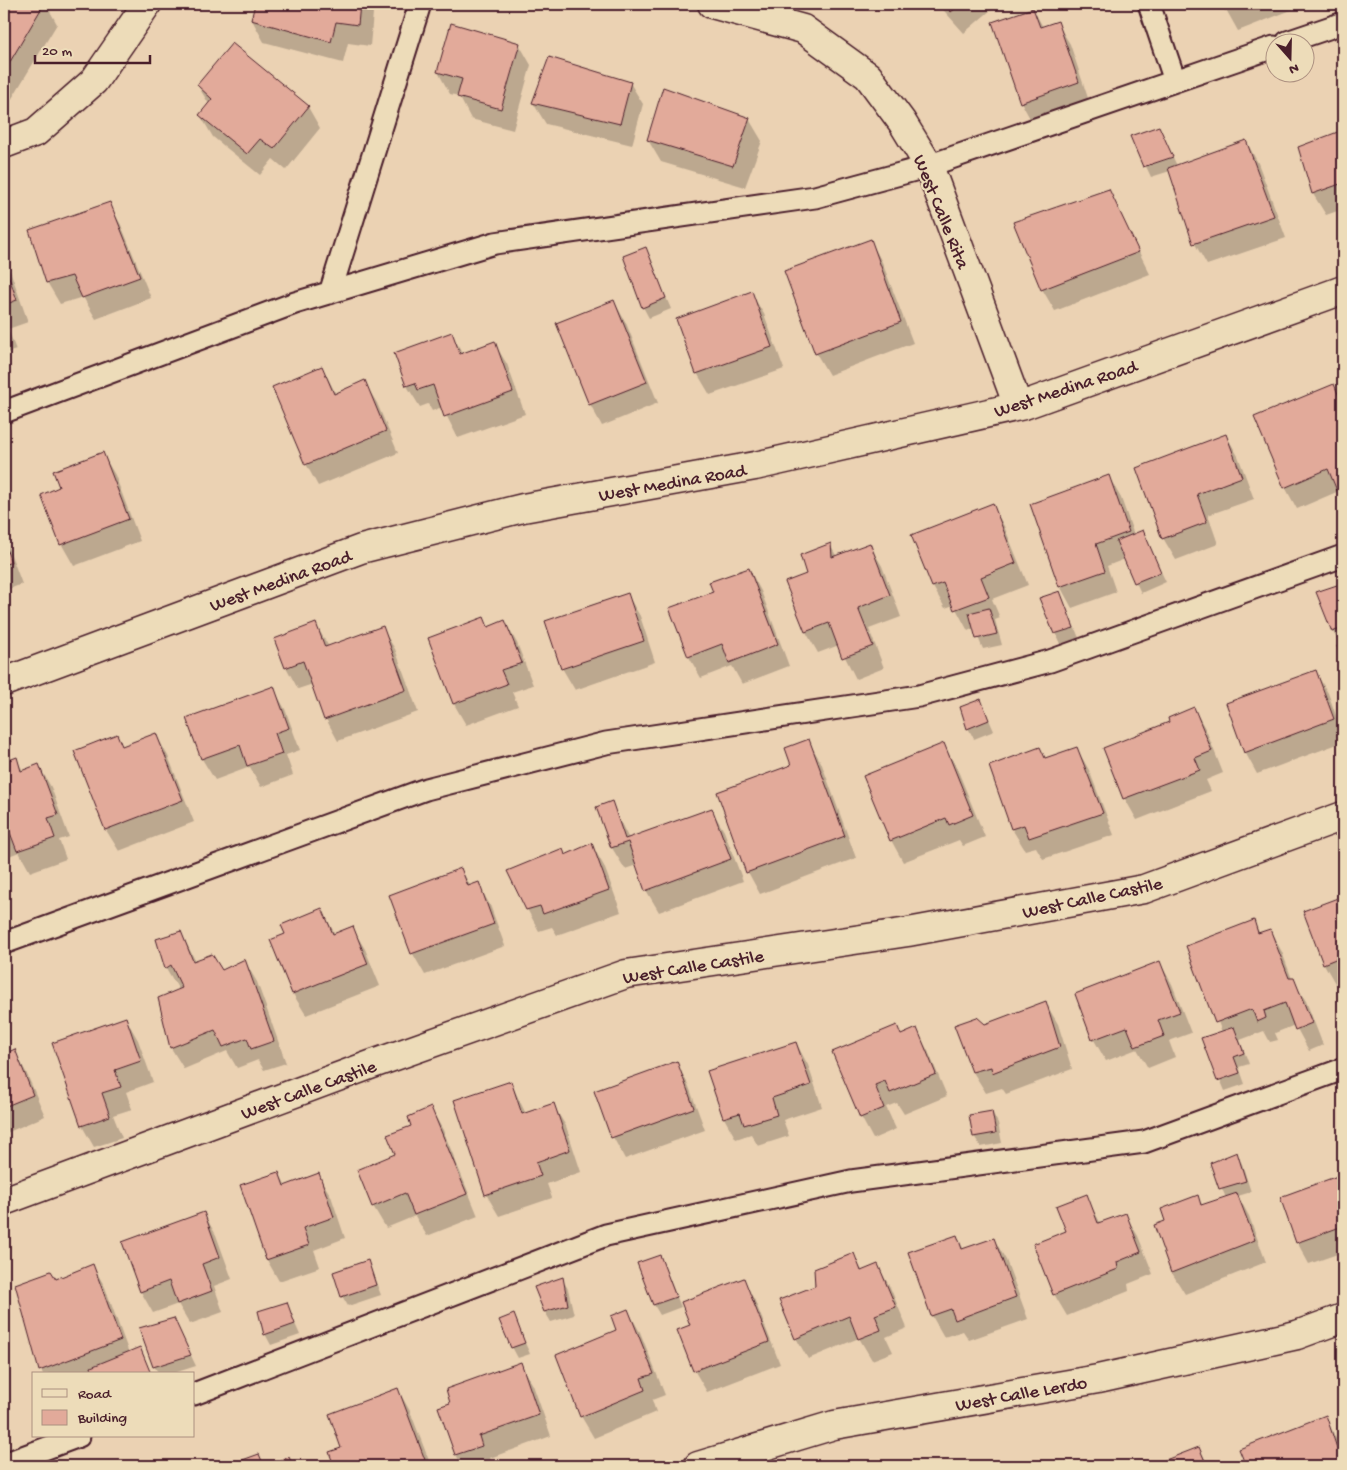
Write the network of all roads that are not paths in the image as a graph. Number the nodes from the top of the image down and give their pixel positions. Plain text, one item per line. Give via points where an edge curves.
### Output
1 (147, 4) edge
2 (420, 4) edge
3 (712, 4) edge
4 (1149, 4) edge
5 (1343, 23) edge
6 (1314, 33) edge
7 (1264, 50) edge
8 (1175, 81) junction
9 (4, 144) edge
10 (928, 166) junction
11 (1343, 290) edge
12 (330, 293) junction
13 (1018, 406) junction
14 (4, 412) edge
15 (1343, 556) edge
16 (4, 682) edge
17 (1343, 816) edge
18 (4, 944) edge
19 (1343, 1069) edge
20 (4, 1201) edge
21 (1343, 1318) edge
22 (195, 1394) edge
23 (74, 1438) edge
24 (4, 1464) edge
25 (698, 1466) edge

1 - 9 street via 94,81 36,132
2 - 12 lane
3 - 10 street, West Calle Rita via 803,29 868,76 902,122
4 - 8 lane
5 - 6 lane
7 - 8 lane
8 - 10 lane
10 - 12 lane via 815,197 496,243
10 - 13 street, West Calle Rita
11 - 13 street, West Medina Road
12 - 14 lane
13 - 16 street, West Medina Road via 756,466 523,508 361,549
15 - 18 lane via 1050,661 919,696 606,743 426,789
17 - 20 street, West Calle Castile via 1144,889 908,932 626,974
19 - 22 lane via 1144,1142 851,1181 606,1235
21 - 25 street, West Calle Lerdo via 1297,1334 1107,1377 834,1425
23 - 24 lane

